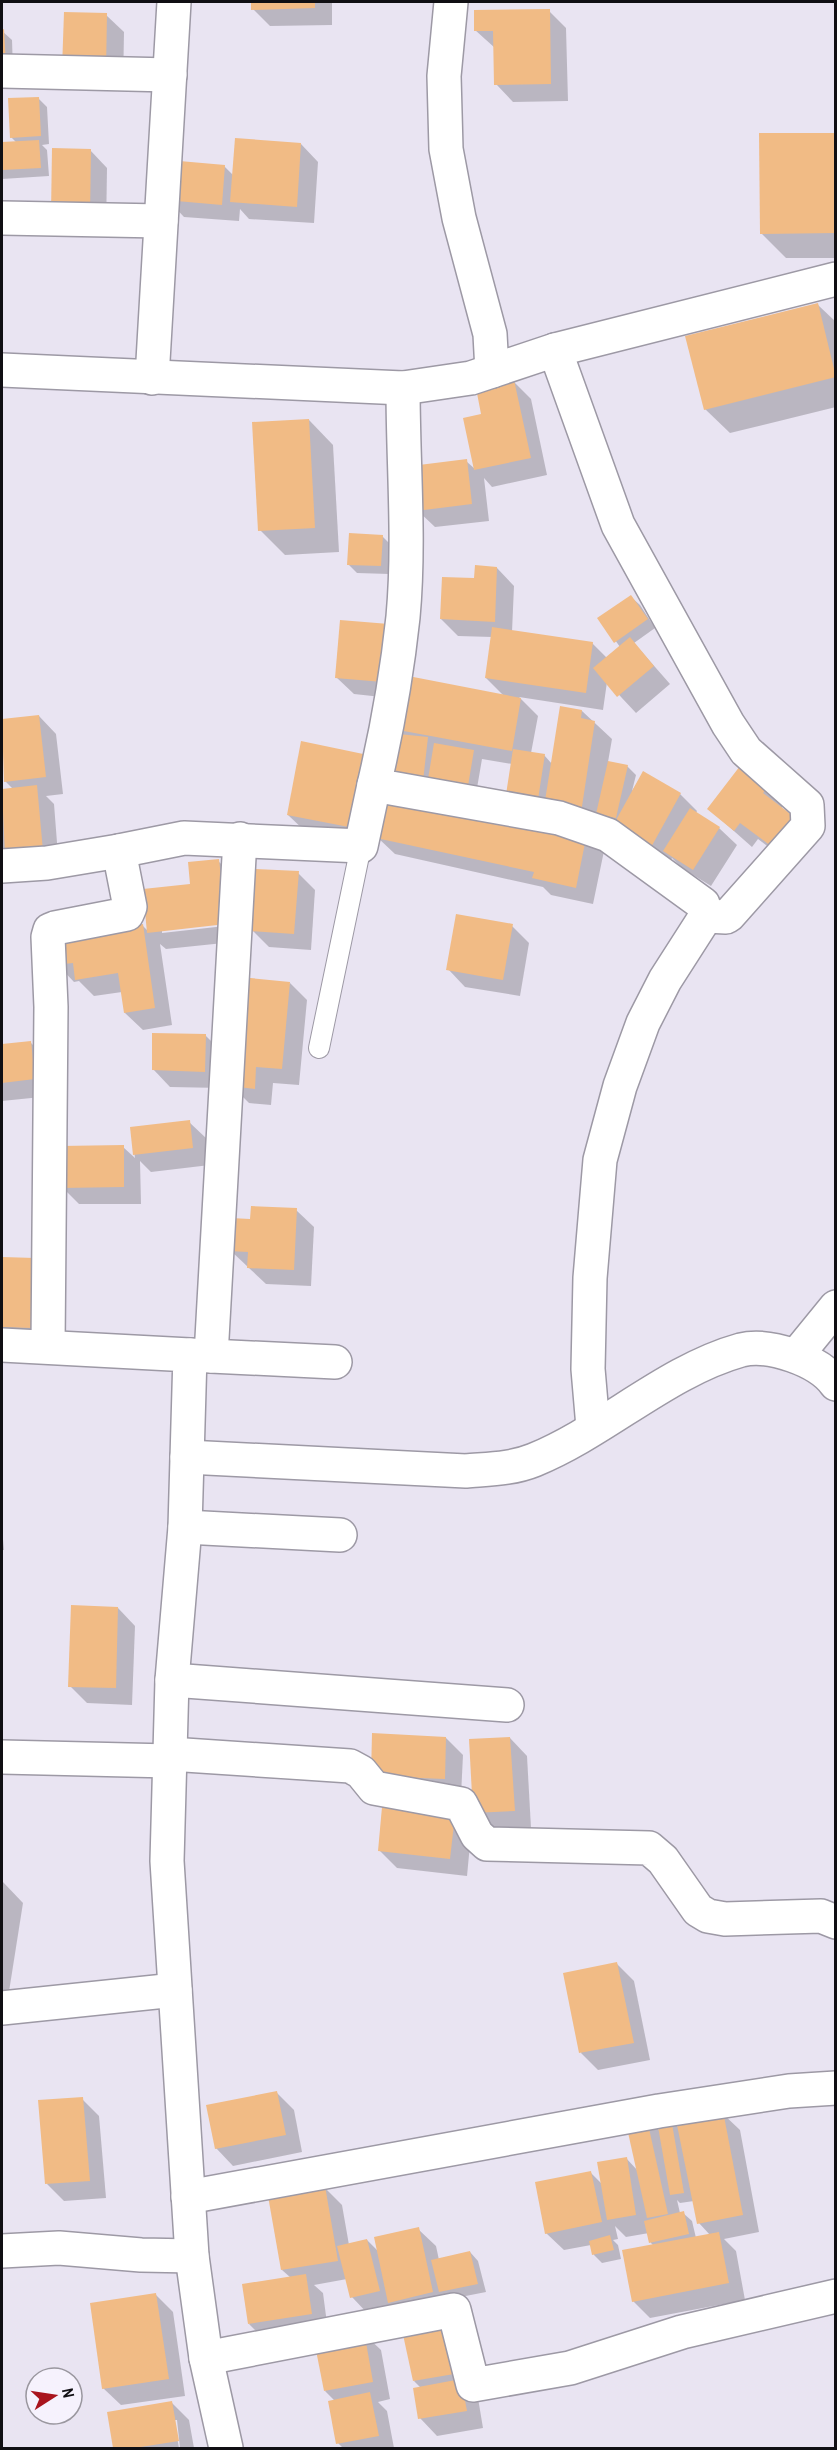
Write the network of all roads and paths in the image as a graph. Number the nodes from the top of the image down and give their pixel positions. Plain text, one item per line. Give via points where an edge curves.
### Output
1 (174, 2) edge
2 (451, 2) edge
3 (2, 71) edge
4 (170, 75) junction
5 (2, 218) edge
6 (160, 221) junction
7 (836, 279) edge
8 (555, 350) junction
9 (2, 370) edge
10 (492, 371) junction
11 (152, 378) junction
12 (403, 388) junction
13 (374, 784) junction
14 (240, 839) junction
15 (361, 846) junction
16 (119, 851) junction
17 (2, 866) edge
18 (706, 916) junction
19 (319, 1048) dead end
20 (836, 1307) edge
21 (2, 1345) edge
22 (48, 1346) junction
23 (200, 1356) junction
24 (796, 1356) junction
25 (335, 1362) dead end
26 (836, 1384) edge
27 (592, 1427) junction
28 (187, 1457) junction
29 (185, 1527) junction
30 (340, 1535) dead end
31 (172, 1680) junction
32 (507, 1705) dead end
33 (2, 1757) edge
34 (170, 1757) junction
35 (836, 1922) edge
36 (175, 1990) junction
37 (2, 2008) edge
38 (836, 2088) edge
39 (188, 2197) junction
40 (2, 2251) edge
41 (192, 2256) junction
42 (836, 2296) edge
43 (206, 2358) junction
44 (226, 2448) edge

1 - 4 street
2 - 10 street via 444,76 446,149 459,218 490,334
3 - 4 street
4 - 6 street
5 - 6 street
6 - 11 street
7 - 8 street
8 - 10 street
8 - 18 street via 618,525 728,724 746,751 809,812 808,826 729,915
9 - 11 street
10 - 12 street
11 - 12 street
12 - 13 street via 403,616
13 - 15 street
13 - 18 street via 559,818 608,835 703,904
14 - 15 street
14 - 16 street via 184,837
14 - 23 street
15 - 19 lane
16 - 17 street
16 - 22 street via 130,910 125,915 55,928 48,937
18 - 27 street via 643,1023 620,1086 600,1160 590,1278 588,1369
20 - 24 street
21 - 22 street
22 - 23 street
23 - 25 street
23 - 28 street
24 - 26 street via 830,1376
24 - 27 street via 771,1350 742,1350 691,1371
27 - 28 street via 533,1460 511,1467 466,1471
28 - 29 street
29 - 30 street
29 - 31 street
31 - 32 street
31 - 34 street
33 - 34 street
34 - 35 street via 350,1766 361,1772 374,1788 461,1804 477,1835 487,1844 649,1848 663,1860 698,1910 708,1917 821,1916
34 - 36 street via 167,1861
36 - 37 street
36 - 39 street
38 - 39 street via 789,2091 659,2111
39 - 41 street
40 - 41 street via 59,2248
41 - 43 street
42 - 43 street via 682,2332 570,2368 473,2385 454,2310
43 - 44 street

